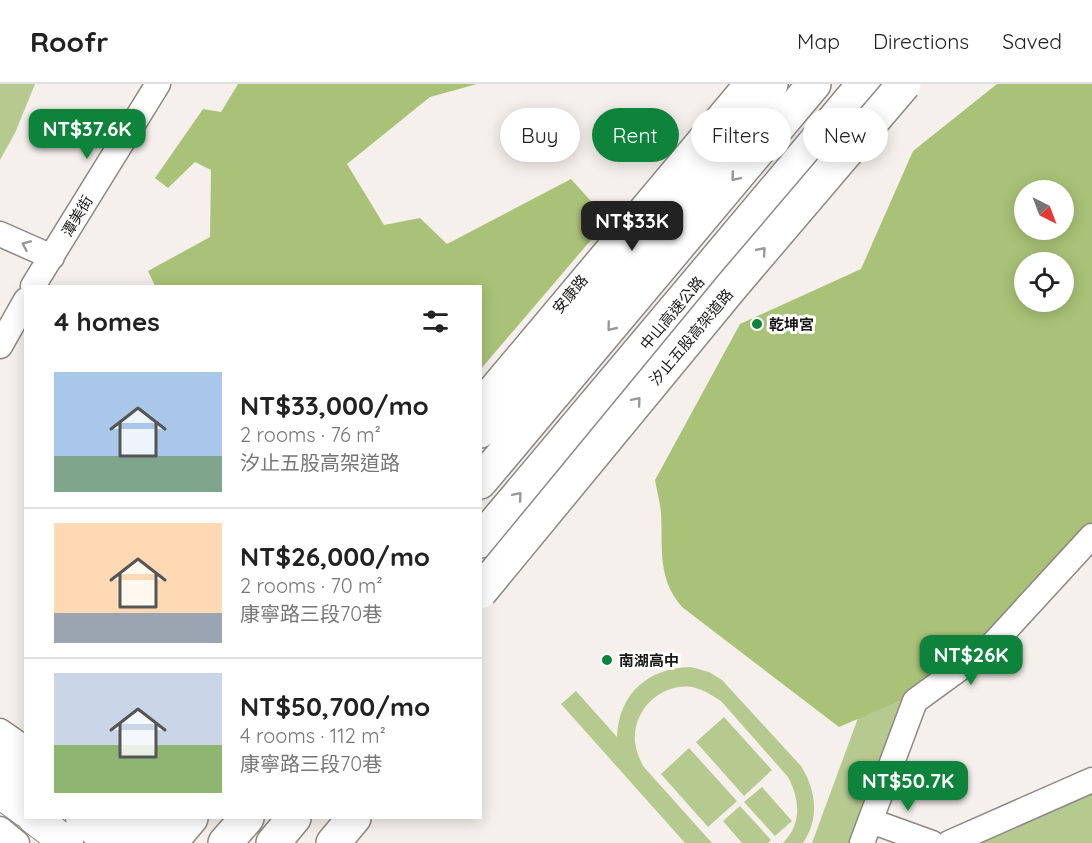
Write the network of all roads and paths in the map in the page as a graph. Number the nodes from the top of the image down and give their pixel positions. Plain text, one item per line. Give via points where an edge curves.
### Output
1 (158, 84) edge
2 (746, 84) edge
3 (771, 84) edge
4 (814, 84) edge
5 (864, 84) edge
6 (904, 84) edge
7 (0, 234) edge
8 (52, 257) junction
9 (34, 285) edge
10 (24, 304) edge
11 (658, 329) junction
12 (0, 346) edge
13 (482, 398) edge
14 (542, 410) junction
15 (482, 429) edge
16 (482, 454) edge
17 (482, 480) edge
18 (1092, 536) edge
19 (482, 539) edge
20 (482, 590) edge
21 (482, 609) edge
22 (0, 731) edge
23 (24, 748) edge
24 (0, 757) edge
25 (24, 775) edge
26 (1092, 780) edge
27 (0, 792) edge
28 (24, 810) edge
29 (39, 819) edge
30 (246, 819) edge
31 (293, 819) edge
32 (353, 819) edge
33 (0, 829) edge
34 (173, 829) edge
35 (101, 831) edge
36 (866, 832) edge
37 (17, 843) edge
38 (225, 843) edge
39 (273, 843) edge
40 (333, 843) edge
41 (932, 843) edge
42 (949, 843) edge

1 - 8 street, 潭美街
2 - 13 street, 安康路
3 - 15 highway
4 -> 14 highway
5 - 11 highway, 中山高速公路
20 -> 6 highway, 汐止五股高架道路, bridge
8 -> 7 street
8 - 9 street, 潭美街
10 - 12 street
19 -> 11 highway, 中山高速公路
11 - 21 highway via 547,496
14 - 16 highway
14 - 17 highway
18 - 36 street via 992,645 915,701
22 - 23 street
24 - 25 main road
26 - 42 street
27 - 28 main road
29 - 35 main road
30 - 38 highway
31 - 39 highway
32 - 40 highway
33 - 37 street
34 - 35 highway
36 - 41 street

